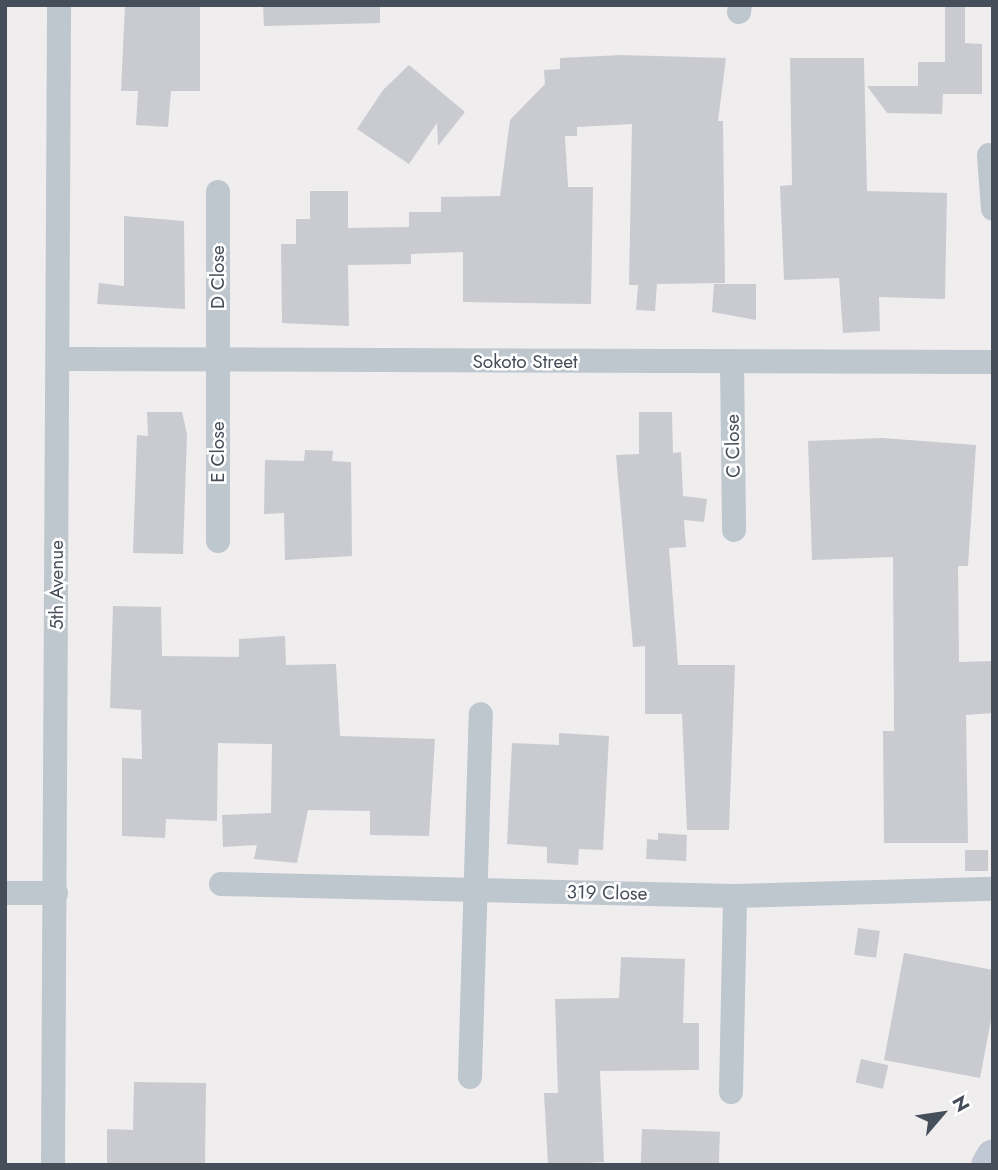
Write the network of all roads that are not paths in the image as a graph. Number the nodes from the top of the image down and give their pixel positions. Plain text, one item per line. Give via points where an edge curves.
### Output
1 (59, 5) edge
2 (989, 155) dead end
3 (218, 192) dead end
4 (993, 209) edge
5 (58, 359) junction
6 (732, 362) junction
7 (993, 362) edge
8 (218, 363) junction
9 (734, 530) dead end
10 (218, 541) dead end
11 (481, 714) dead end
12 (221, 884) dead end
13 (993, 889) edge
14 (478, 890) junction
15 (5, 893) edge
16 (56, 893) junction
17 (735, 896) junction
18 (470, 1077) dead end
19 (731, 1092) dead end
20 (993, 1156) edge
21 (53, 1165) edge
22 (988, 1165) edge

1 - 5 street, 5th Avenue
2 - 4 street
3 - 8 street, D Close
5 - 8 street, Sokoto Street
5 - 16 street, 5th Avenue
6 - 7 street, Sokoto Street
6 - 8 street, Sokoto Street
6 - 9 street, C Close
8 - 10 street, E Close
11 - 14 street
12 - 14 street, 319 Close
13 - 17 street, 319 Close
14 - 17 street, 319 Close
14 - 18 street
15 - 16 street
16 - 21 street, 5th Avenue
17 - 19 street
20 - 22 street

